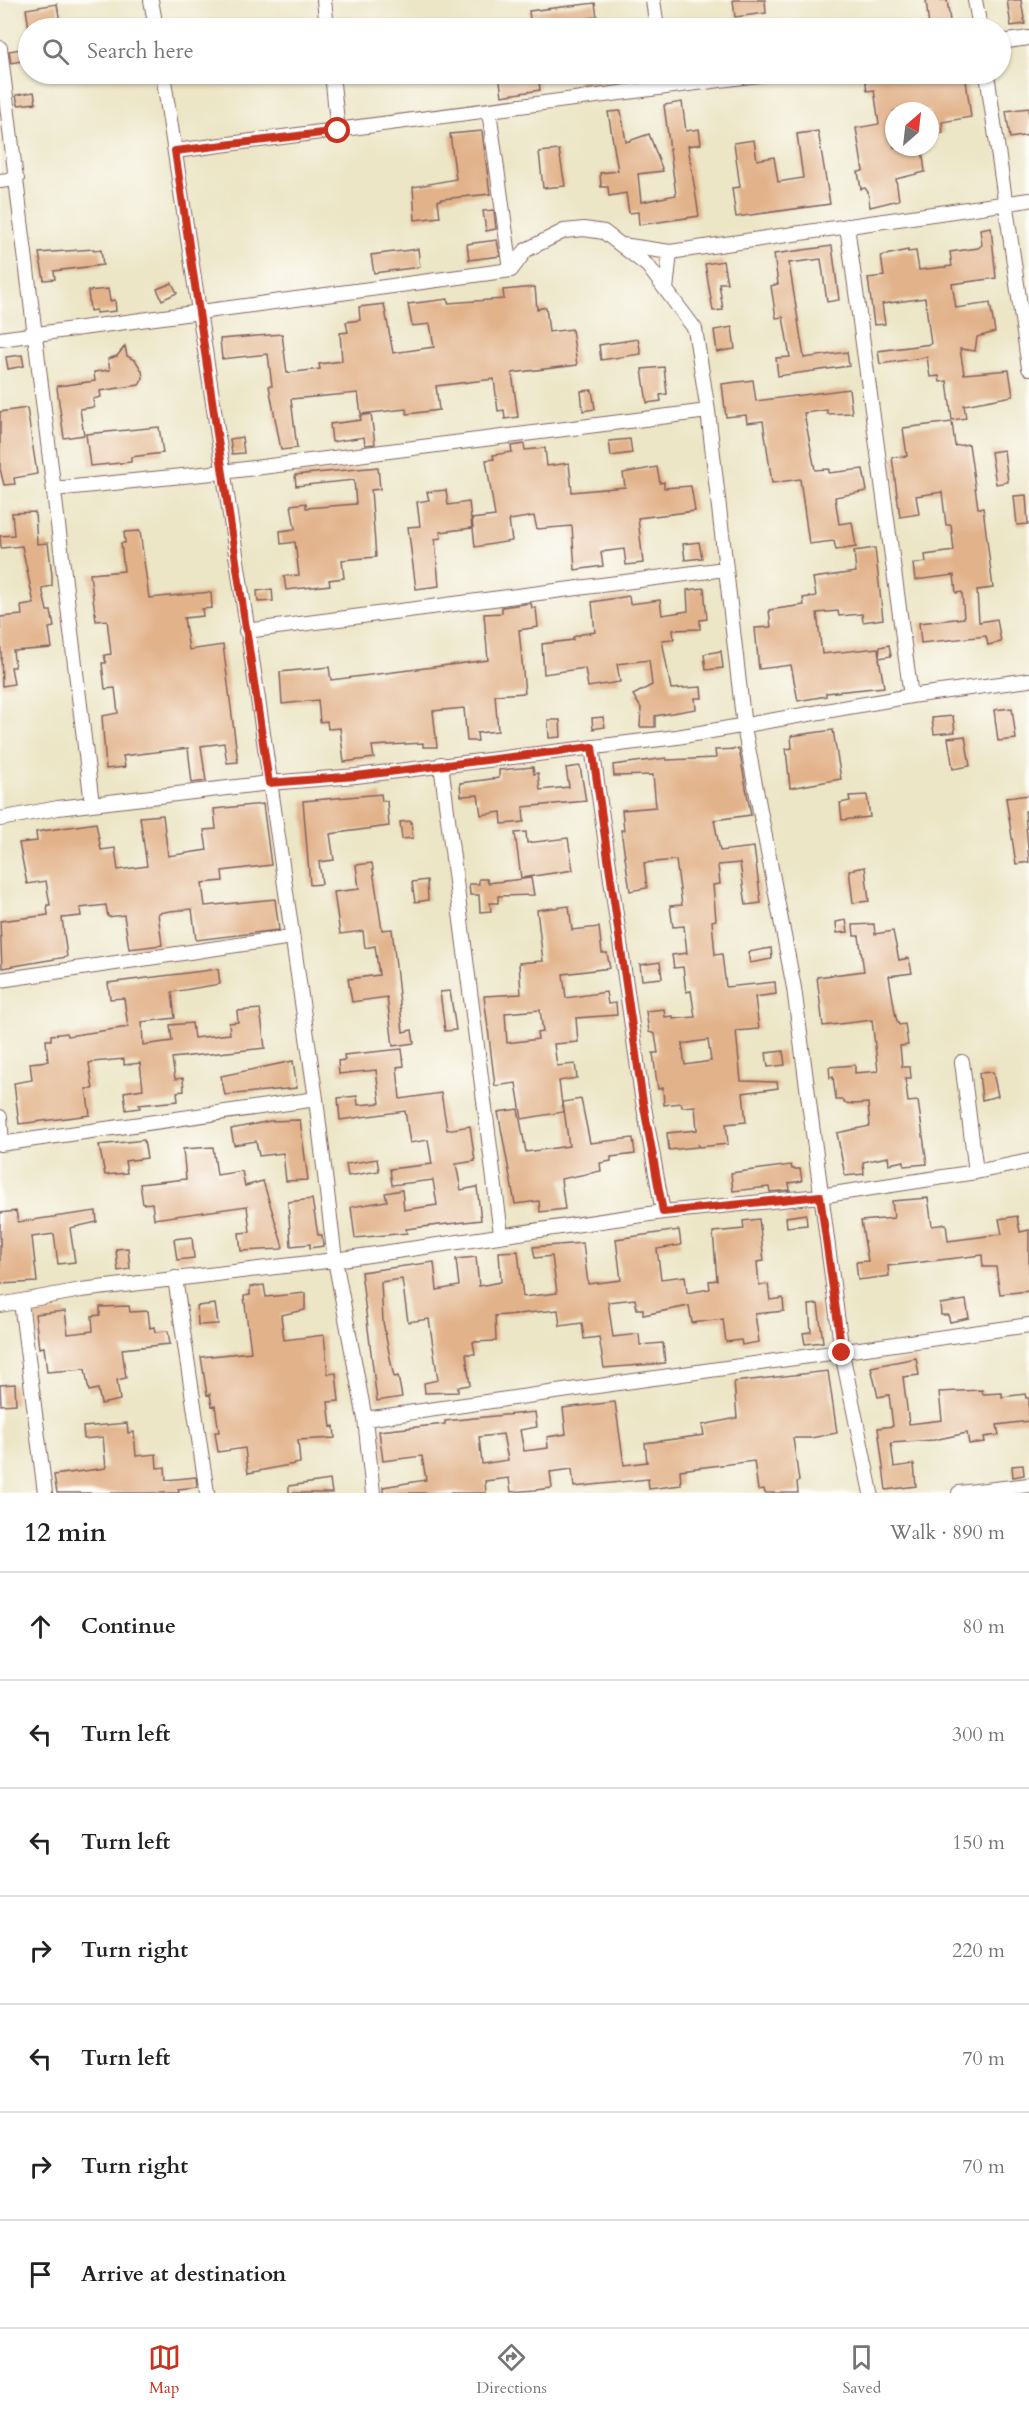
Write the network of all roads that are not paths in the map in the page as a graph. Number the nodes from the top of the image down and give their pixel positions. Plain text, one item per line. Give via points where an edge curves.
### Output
1 (152, 0) edge
2 (324, 0) edge
3 (653, 0) edge
4 (975, 0) edge
5 (155, 18) edge
6 (326, 18) edge
7 (656, 18) edge
8 (978, 18) edge
9 (1029, 38) edge
10 (1011, 40) edge
11 (0, 48) edge
12 (165, 84) edge
13 (333, 84) edge
14 (641, 84) edge
15 (988, 84) edge
16 (489, 111) junction
17 (338, 131) junction
18 (175, 151) junction
19 (17, 179) junction
20 (0, 180) edge
21 (1029, 200) edge
22 (1005, 203) junction
23 (847, 226) junction
24 (620, 245) junction
25 (670, 252) junction
26 (511, 270) junction
27 (666, 290) junction
28 (198, 311) junction
29 (34, 335) junction
30 (0, 339) edge
31 (1029, 368) edge
32 (708, 411) junction
33 (222, 472) junction
34 (54, 489) junction
35 (725, 569) junction
36 (246, 631) junction
37 (1029, 680) edge
38 (910, 696) junction
39 (744, 727) junction
40 (592, 747) junction
41 (441, 764) junction
42 (269, 783) junction
43 (92, 804) junction
44 (0, 819) edge
45 (292, 937) junction
46 (0, 980) edge
47 (962, 1062) dead end
48 (316, 1099) junction
49 (0, 1117) edge
50 (1, 1144) edge
51 (1029, 1161) edge
52 (976, 1172) junction
53 (820, 1196) junction
54 (663, 1212) junction
55 (501, 1234) junction
56 (335, 1260) junction
57 (175, 1278) junction
58 (21, 1302) junction
59 (0, 1305) edge
60 (1029, 1325) edge
61 (842, 1353) junction
62 (364, 1419) junction
63 (1029, 1485) edge
64 (45, 1493) edge
65 (207, 1493) edge
66 (373, 1493) edge
67 (871, 1493) edge
68 (959, 1493) edge

1 - 5 street
2 - 6 street
3 - 7 street
4 - 8 street
9 - 10 street
11 - 19 street
12 - 18 street
13 - 17 street
14 - 16 street
15 - 22 street
16 - 17 street
16 - 26 street
17 - 18 street
18 - 28 street
19 - 20 street
19 - 29 street
21 - 22 street
22 - 23 street
22 - 31 street
23 - 25 street
23 - 38 street
24 - 25 street
24 - 26 street via 604,232 564,231 526,250
24 - 27 street via 648,266
25 - 27 street
26 - 28 street
27 - 32 street via 695,329
28 - 29 street
28 - 33 street
29 - 30 street
29 - 34 street
32 - 33 street
32 - 35 street
33 - 34 street
33 - 36 street
34 - 43 street
35 - 36 street
35 - 39 street
36 - 42 street
37 - 38 street
38 - 39 street
39 - 40 street
39 - 53 street via 794,988
40 - 41 street
40 - 54 street via 642,1096
41 - 42 street
41 - 55 street
42 - 43 street
42 - 45 street
43 - 44 street
45 - 46 street
45 - 48 street
47 - 52 street
48 - 50 street
48 - 56 street
49 - 50 street
51 - 52 street
52 - 53 street
53 - 54 street
53 - 61 street
54 - 55 street
55 - 56 street
56 - 57 street
56 - 62 street
57 - 58 street
57 - 65 street
58 - 59 street
58 - 64 street
60 - 61 street
61 - 62 street
61 - 67 street
62 - 66 street
63 - 68 street

